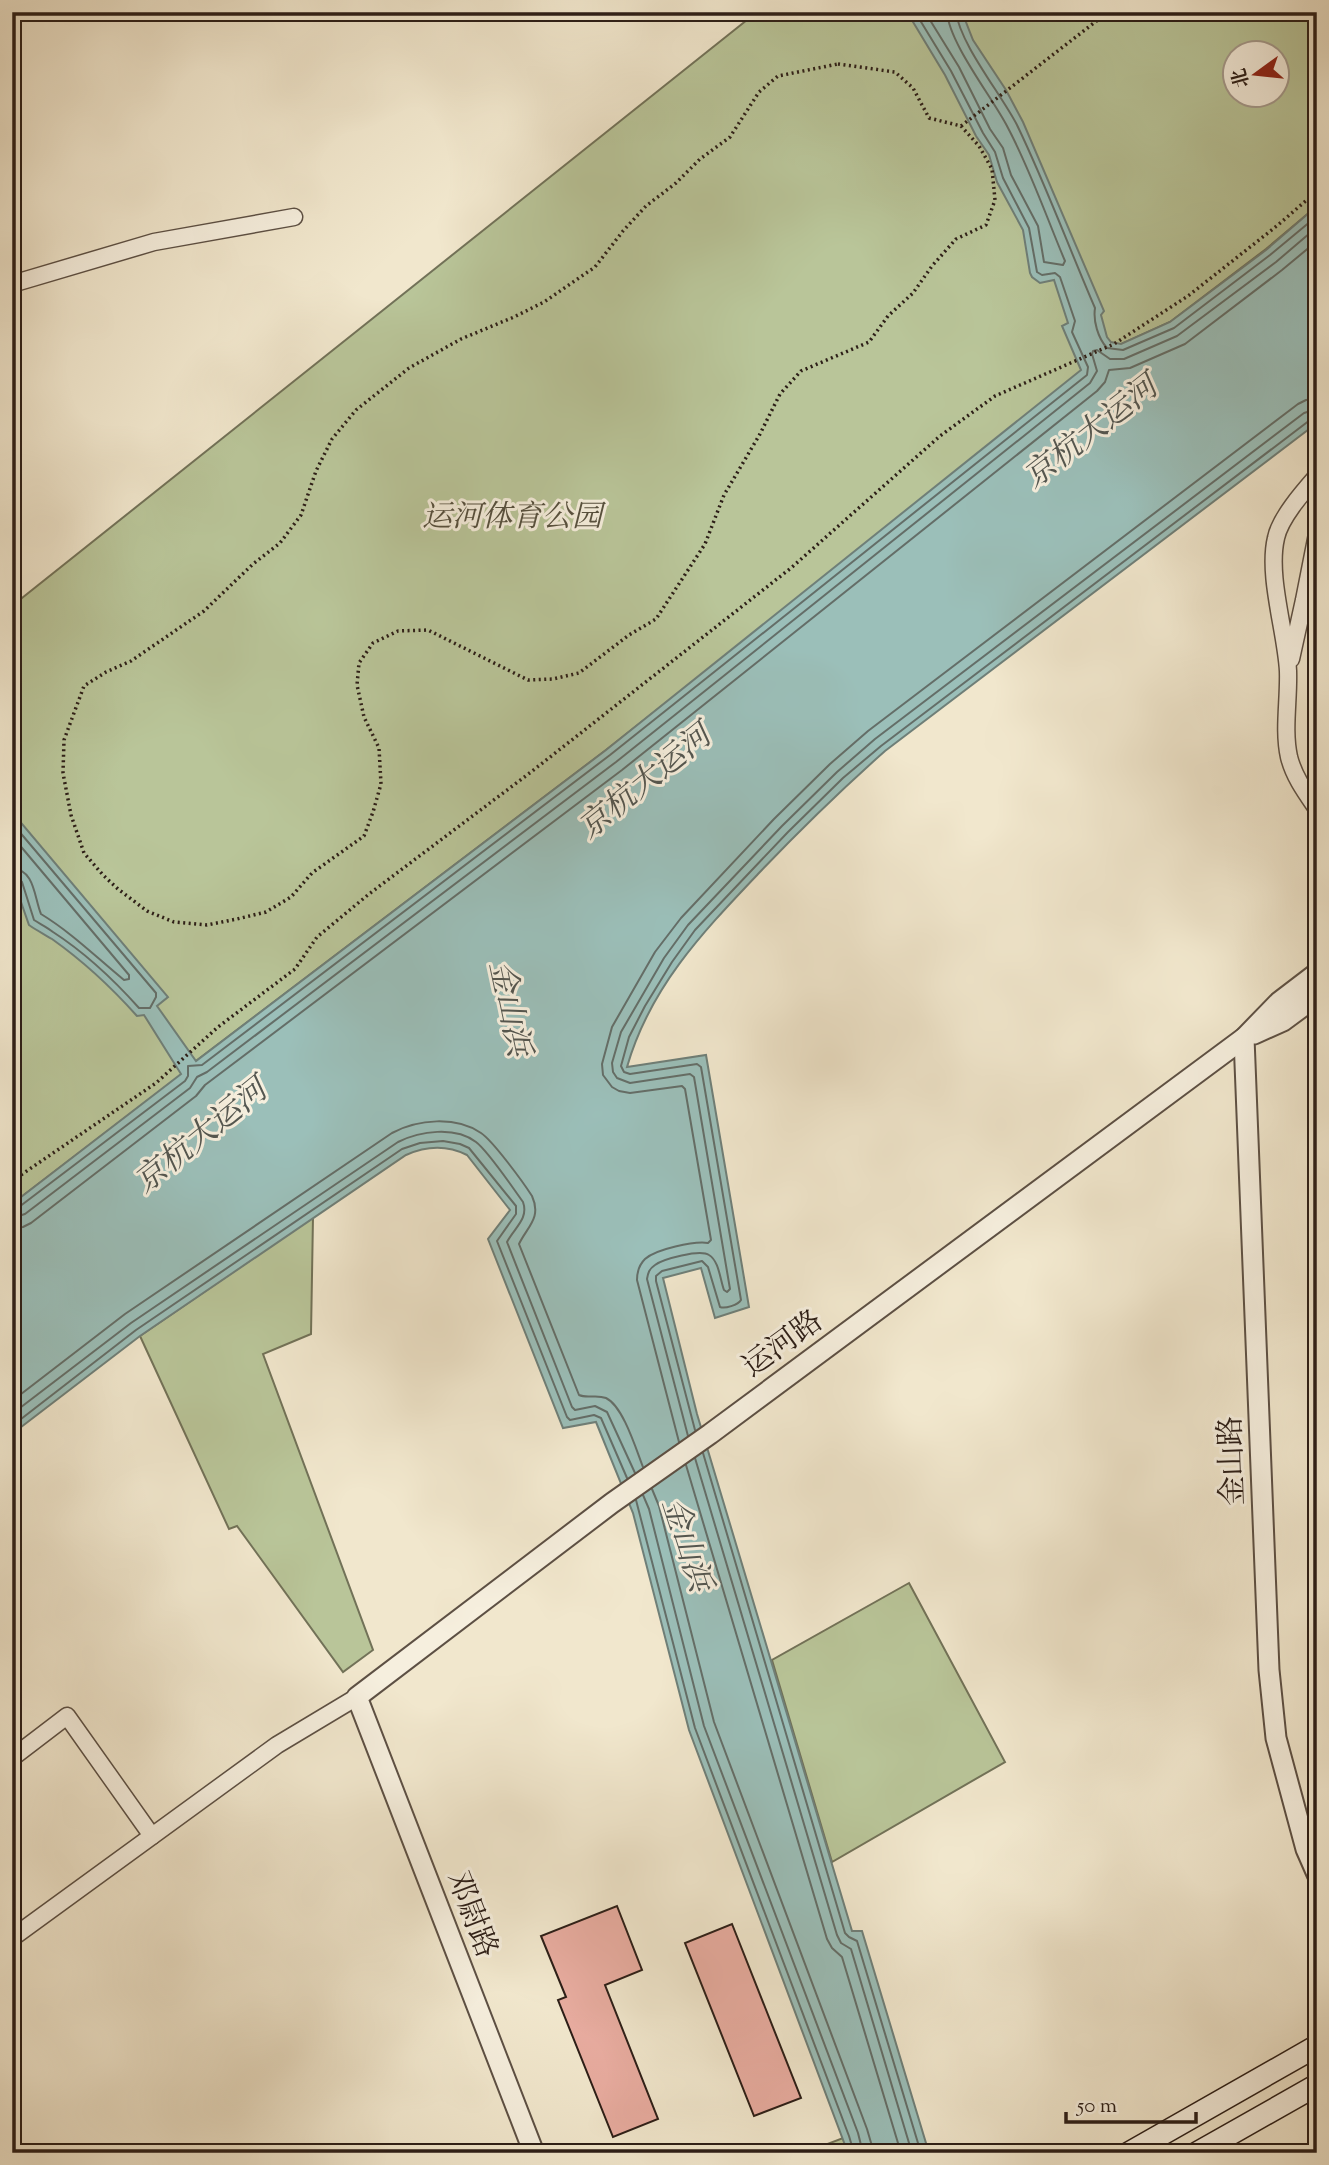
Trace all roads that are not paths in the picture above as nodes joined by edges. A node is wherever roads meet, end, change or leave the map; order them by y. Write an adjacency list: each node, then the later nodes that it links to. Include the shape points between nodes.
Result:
1 (294, 217): 2 (street, via 154,242)
2 (12, 284)
3 (1317, 476): 5 (street, via 1276,535 1273,558)
4 (1317, 534): 5 (street)
5 (1288, 671): 6 (street, via 1289,756 1295,775)
6 (1317, 809)
7 (1317, 973): 9 (street, 运河路, via 1279,1002)
8 (1317, 996): 9 (street, 运河路, via 1283,1021)
9 (1244, 1038): 10 (street, 运河路, via 612,1503); 13 (street, 金山路, via 1269,1670 1276,1738)
10 (357, 1697): 12 (street, via 278,1745); 17 (street, 邓尉路)
11 (12, 1758): 12 (street, via 66,1716)
12 (152, 1836): 14 (street)
13 (1317, 1874)
14 (12, 1938)
15 (1317, 2046): 18 (main road)
16 (1317, 2085): 19 (main road)
17 (534, 2153)
18 (1129, 2153)
19 (1197, 2153)

